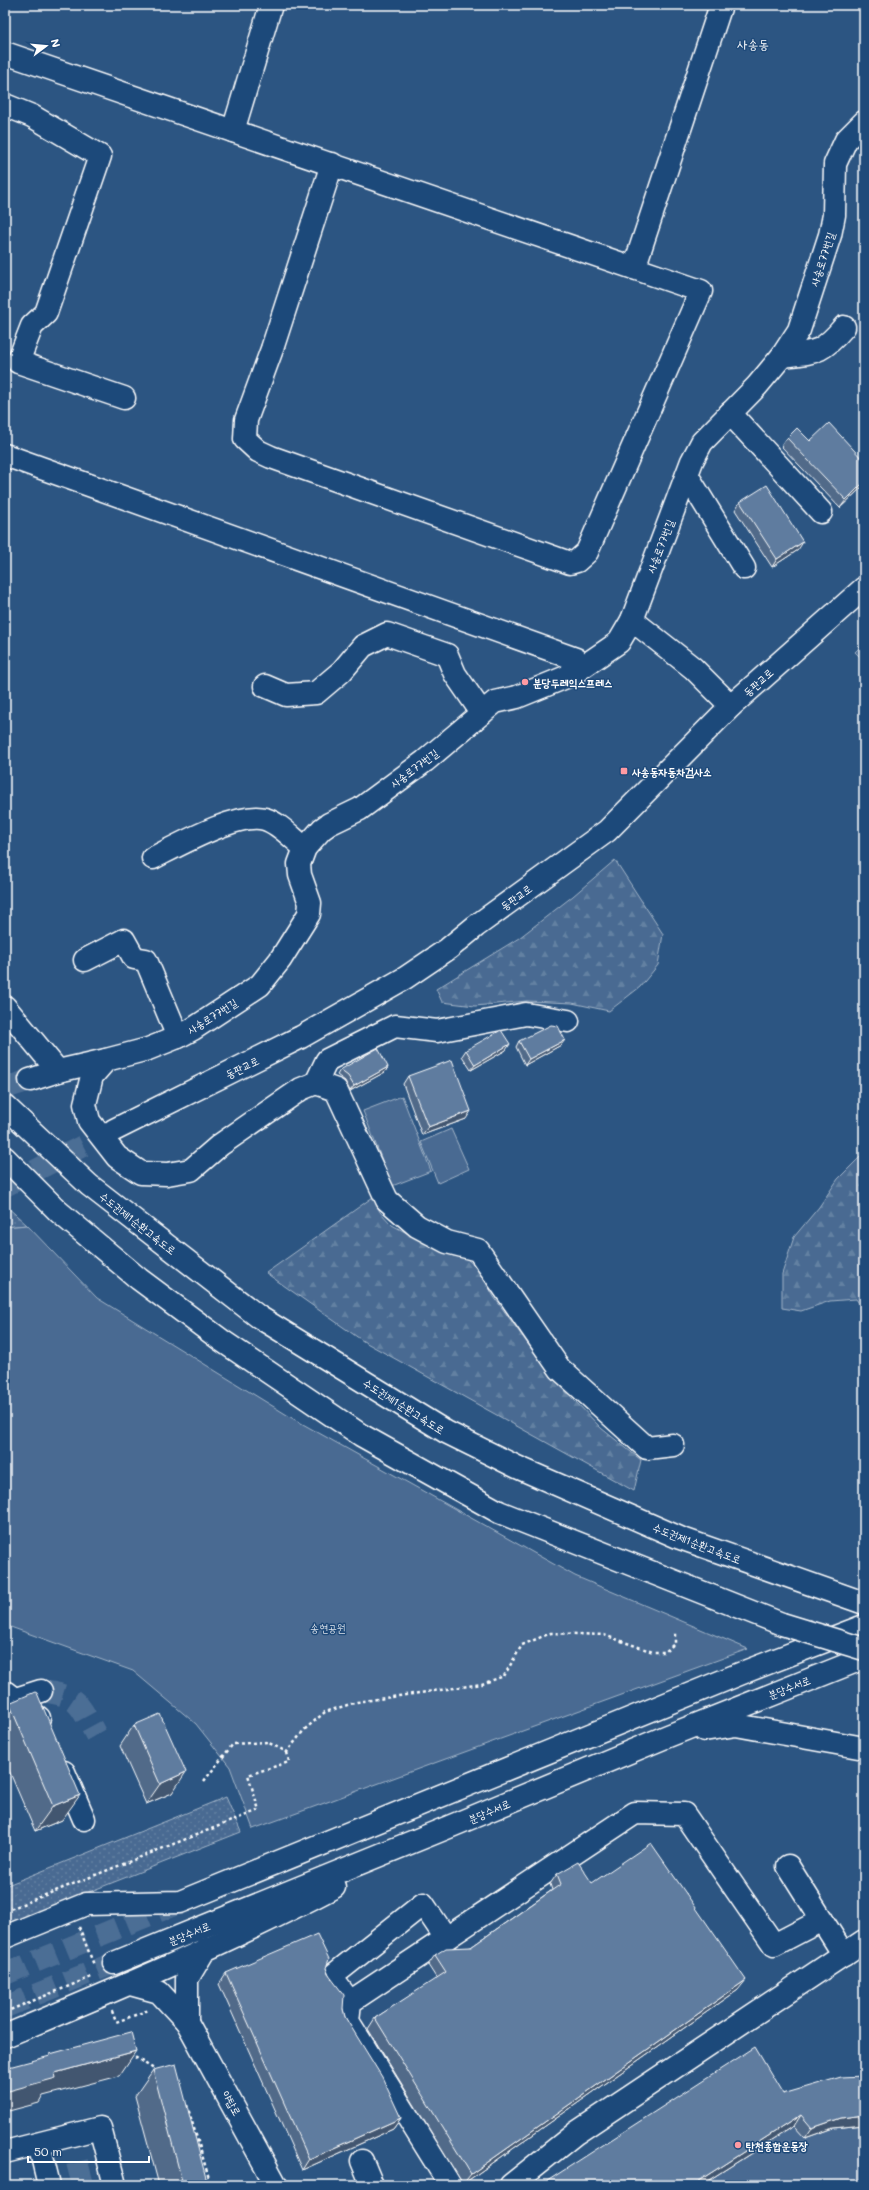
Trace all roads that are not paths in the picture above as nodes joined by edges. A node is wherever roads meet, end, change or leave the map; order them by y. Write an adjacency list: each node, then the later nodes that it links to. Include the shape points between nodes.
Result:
1 (271, 5): 6 (main road)
2 (722, 5): 8 (main road)
3 (5, 53): 6 (main road)
4 (5, 106): 11 (main road, via 32,116 100,156 46,313 32,326 18,362)
5 (864, 122): 10 (main road, 사송로77번길, via 846,140 835,164 834,215 830,235 799,330)
6 (233, 130): 7 (main road)
7 (332, 164): 8 (main road); 8 (main road, via 272,349 246,420 245,438 258,451 271,457 570,563 578,561 586,552 700,291)
8 (634, 268)
9 (844, 326): 10 (main road, via 830,343 816,352)
10 (782, 356): 12 (main road, 사송로77번길)
11 (124, 398)
12 (730, 413): 14 (main road, 사송로77번길, via 702,442); 15 (main road)
13 (5, 455): 19 (main road, via 576,659)
14 (687, 475): 16 (main road); 18 (main road, 사송로77번길)
15 (821, 512)
16 (744, 568)
17 (864, 588): 21 (main road, 동판교로)
18 (632, 620): 19 (main road, 사송로77번길, via 619,642); 21 (main road, via 693,668)
19 (571, 675): 22 (main road, 사송로77번길, via 517,697 495,702)
20 (265, 686): 22 (main road, via 286,695 316,693 342,671 363,646 387,634 447,655 455,674)
21 (731, 706): 34 (main road, 동판교로, via 607,831 426,964 301,1037)
22 (482, 713): 23 (main road, 사송로77번길, via 425,762 360,809 329,824)
23 (305, 848): 24 (main road, via 274,823 259,818 209,830); 28 (main road, 사송로77번길, via 301,855 299,871 309,897 310,910 284,955 260,986)
24 (153, 858)
25 (85, 960): 28 (main road, via 124,940 134,958 146,960)
26 (5, 1007): 30 (main road)
27 (568, 1021): 32 (main road, via 526,1014 437,1031 389,1021 327,1060)
28 (178, 1037): 29 (main road, 사송로77번길, via 148,1049)
29 (106, 1060): 30 (main road, 사송로77번길); 32 (main road, via 95,1072 85,1098 87,1115 92,1126 117,1157 141,1173 167,1174 191,1170 220,1145 301,1089)
30 (58, 1071): 31 (main road, 사송로77번길)
31 (30, 1080)
32 (316, 1083): 36 (main road, via 336,1090 387,1200 417,1226 447,1242 478,1250 560,1369 647,1448)
33 (5, 1106): 37 (main road, 수도권제1순환고속도로, via 89,1185 259,1317 446,1432 517,1467 680,1538)
34 (114, 1130)
35 (5, 1158): 39 (main road, bridge, via 59,1212 139,1278 221,1340 361,1435 499,1512 782,1624)
36 (673, 1445)
37 (864, 1603)
38 (864, 1626): 51 (main road, via 747,1671 180,1902 86,1904)
39 (864, 1649)
40 (864, 1658): 44 (main road, 분당수서로)
41 (42, 1691): 42 (main road)
42 (11, 1696): 43 (main road, via 43,1720)
43 (49, 1734)
44 (668, 1736): 45 (main road, via 736,1725); 48 (main road, 분당수서로)
45 (864, 1748)
46 (58, 1755): 47 (main road)
47 (84, 1819)
48 (444, 1829): 54 (main road, via 293,1909); 56 (main road, 분당수서로)
49 (788, 1866): 50 (main road)
50 (822, 1920): 52 (main road, via 774,1945 684,1814 635,1813); 55 (main road)
51 (5, 1937)
52 (446, 1938): 58 (main road); 58 (main road, via 423,1904 331,1977)
53 (864, 1941): 55 (main road)
54 (205, 1949): 57 (main road); 59 (main road, via 187,1979)
55 (844, 1955): 69 (main road, via 576,2133)
56 (102, 1968)
57 (130, 1984): 59 (main road, via 159,1992); 60 (main road)
58 (350, 2002): 68 (main road, via 348,2021)
59 (187, 2022): 66 (main road, 야탑로)
60 (5, 2036)
61 (39, 2144): 62 (main road); 64 (main road); 65 (main road, via 100,2128)
62 (5, 2152)
63 (362, 2161): 67 (main road)
64 (49, 2185)
65 (115, 2185)
66 (276, 2185)
67 (372, 2185)
68 (450, 2185)
69 (511, 2185)

